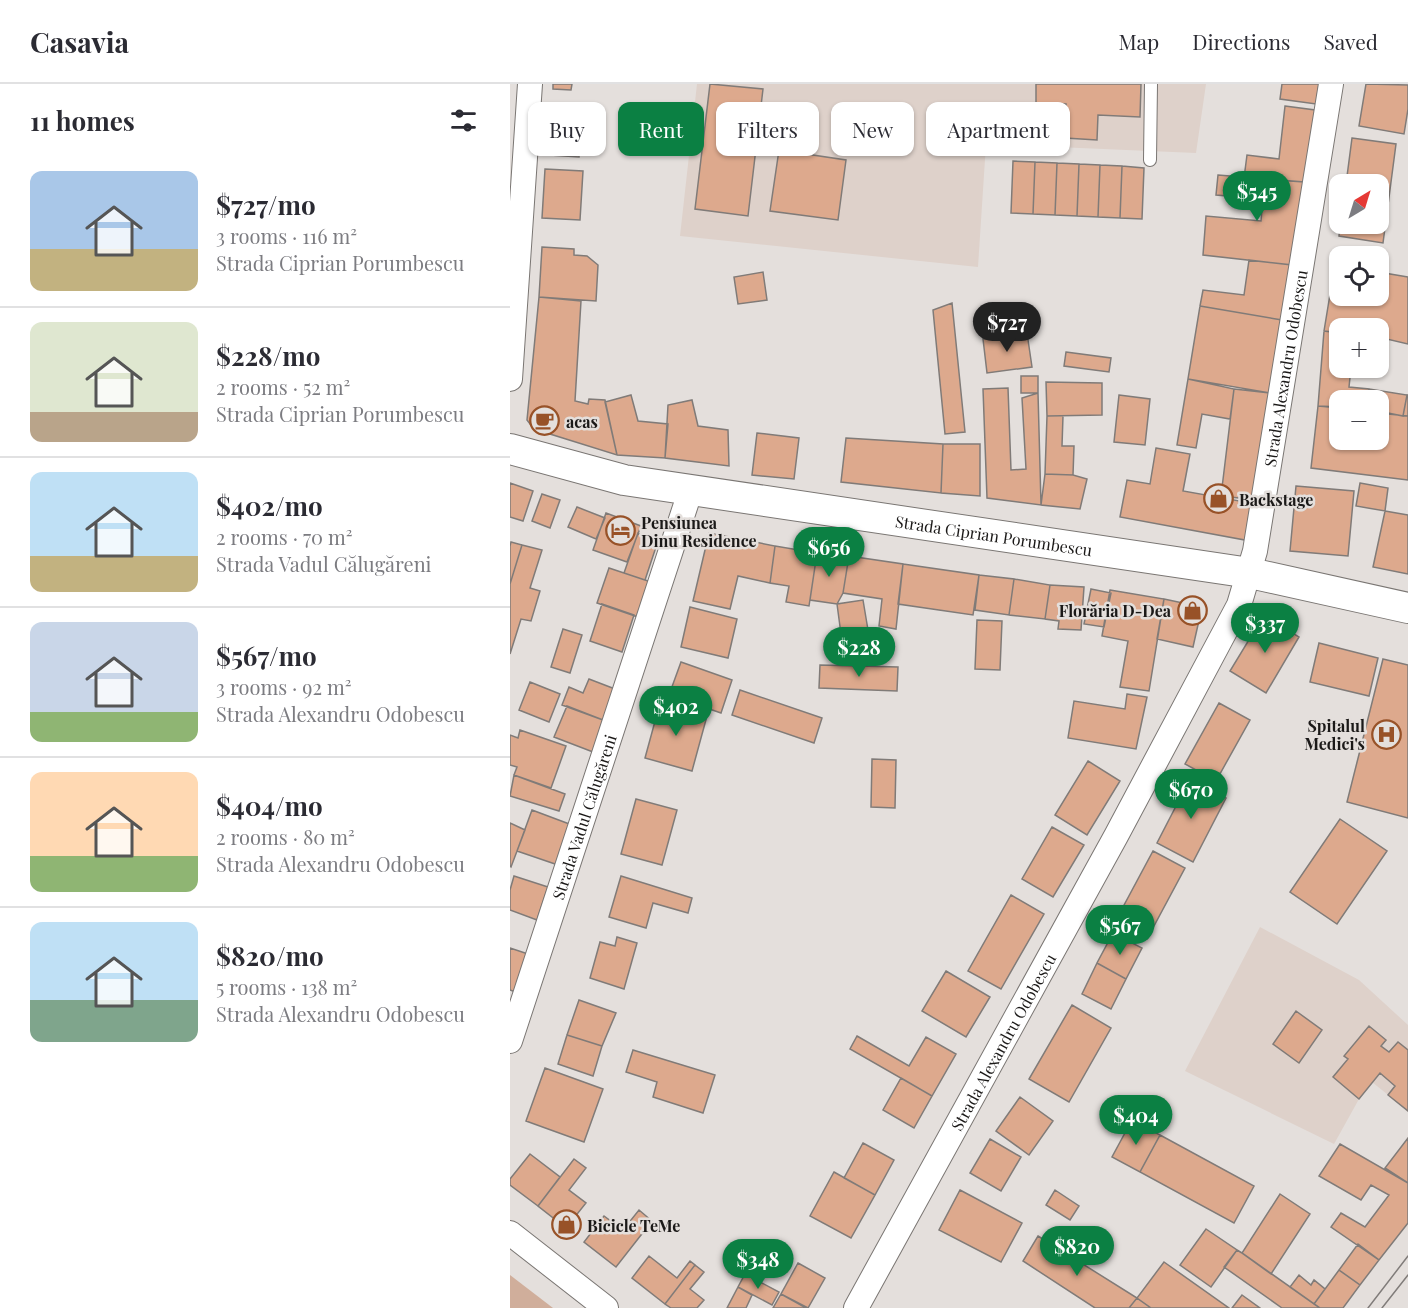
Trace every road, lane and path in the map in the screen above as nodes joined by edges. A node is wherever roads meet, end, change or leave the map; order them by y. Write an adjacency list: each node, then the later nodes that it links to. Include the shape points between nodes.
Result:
1 (530, 84): 5 (street)
2 (1151, 84): 4 (lane)
3 (1331, 84): 8 (street, Strada Alexandru Odobescu)
4 (1150, 160)
5 (510, 379)
6 (510, 449): 7 (street, Strada Ciprian Porumbescu, via 624,480)
7 (690, 492): 8 (street, Strada Ciprian Porumbescu); 10 (street, Strada Vadul Călugăreni)
8 (1250, 573): 9 (street, Strada Ciprian Porumbescu); 13 (street, Strada Alexandru Odobescu, via 1239,605 1116,836)
9 (1408, 608)
10 (510, 1041)
11 (510, 1233): 12 (street)
12 (606, 1308)
13 (856, 1308)

